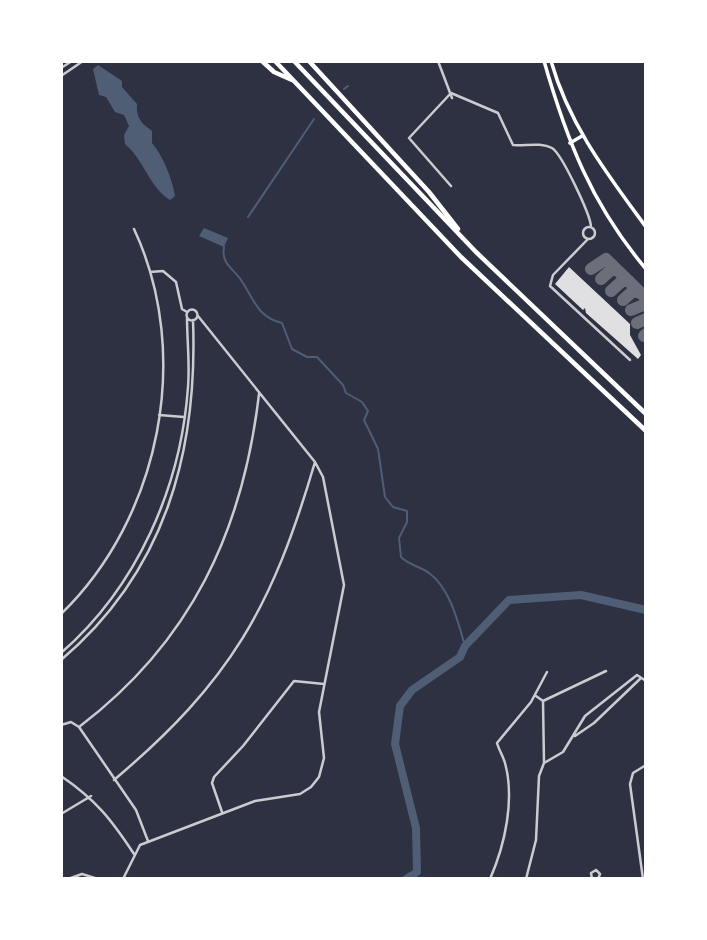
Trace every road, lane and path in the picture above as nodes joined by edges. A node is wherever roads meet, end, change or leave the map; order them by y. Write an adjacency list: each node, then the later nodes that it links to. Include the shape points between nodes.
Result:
1 (72, 61): 10 (street)
2 (83, 61): 11 (street)
3 (262, 61): 12 (highway)
4 (275, 61): 12 (highway)
5 (294, 61): 21 (highway)
6 (309, 61): 21 (highway, via 429,192)
7 (438, 61): 13 (street)
8 (544, 61): 15 (main road)
9 (551, 61): 14 (main road)
10 (61, 68)
11 (61, 76)
12 (293, 80): 33 (highway, via 461,257)
13 (452, 96): 16 (street, via 409,138); 17 (street, via 495,111 513,145 543,145 556,151)
14 (582, 136): 15 (main road); 18 (main road)
15 (570, 143): 22 (main road, via 593,195)
16 (451, 186)
17 (591, 227): 20 (street, via 595,234); 20 (street, via 584,231)
18 (646, 228)
19 (134, 229): 23 (street)
20 (588, 239): 28 (street, via 553,275 550,286)
21 (476, 252): 30 (highway)
22 (646, 269)
23 (150, 272): 24 (street, via 163,271 176,282 182,309); 31 (street, via 163,338)
24 (187, 312): 25 (street, via 193,309); 26 (street)
25 (198, 316): 27 (street); 29 (street)
26 (187, 317): 27 (street); 32 (street)
27 (193, 320): 35 (street, via 195,376)
28 (630, 359)
29 (259, 394): 36 (street); 58 (street, via 249,463 231,525 209,574 155,656)
30 (646, 414)
31 (159, 415): 32 (street); 43 (street, via 132,511 102,565)
32 (185, 418): 34 (street)
33 (646, 431)
34 (183, 432): 35 (street); 37 (street)
35 (189, 433): 38 (street)
36 (315, 462): 52 (street, via 323,477 344,585); 63 (street, via 286,556 248,632 197,703)
37 (166, 495): 38 (street); 39 (street)
38 (172, 498): 40 (street)
39 (148, 538): 40 (street); 41 (street)
40 (153, 542): 42 (street)
41 (116, 590): 42 (street); 44 (street)
42 (122, 594): 45 (street)
43 (61, 614)
44 (79, 636): 45 (street); 46 (street)
45 (83, 641): 47 (street)
46 (61, 653)
47 (61, 660)
48 (607, 671): 54 (street)
49 (547, 672): 53 (street)
50 (642, 677): 51 (street); 55 (street, via 637,675); 56 (street)
51 (646, 681)
52 (324, 684): 65 (street, via 293,681 214,777); 65 (street, via 318,712 323,765 315,783 300,793)
53 (536, 696): 54 (street); 72 (street, via 497,743 506,768 507,811)
54 (543, 701): 60 (street)
55 (597, 706): 56 (street); 59 (street, via 580,721)
56 (604, 714): 59 (street)
57 (61, 725): 58 (street, via 71,722)
58 (79, 727): 63 (street)
59 (575, 736): 60 (street, via 564,752)
60 (544, 763): 73 (street, via 539,776 536,840)
61 (646, 765): 76 (street, via 633,773 630,785)
62 (61, 776): 64 (street)
63 (114, 780): 67 (street, via 136,810)
64 (91, 796): 66 (street); 68 (street)
65 (222, 812): 67 (street)
66 (61, 814)
67 (148, 841): 68 (street)
68 (134, 854): 71 (street)
69 (68, 879): 70 (street, via 82,874)
70 (98, 879)
71 (123, 879)
72 (490, 879)
73 (526, 879)
74 (592, 879): 75 (street, via 596,870)
75 (598, 879)
76 (643, 879)

